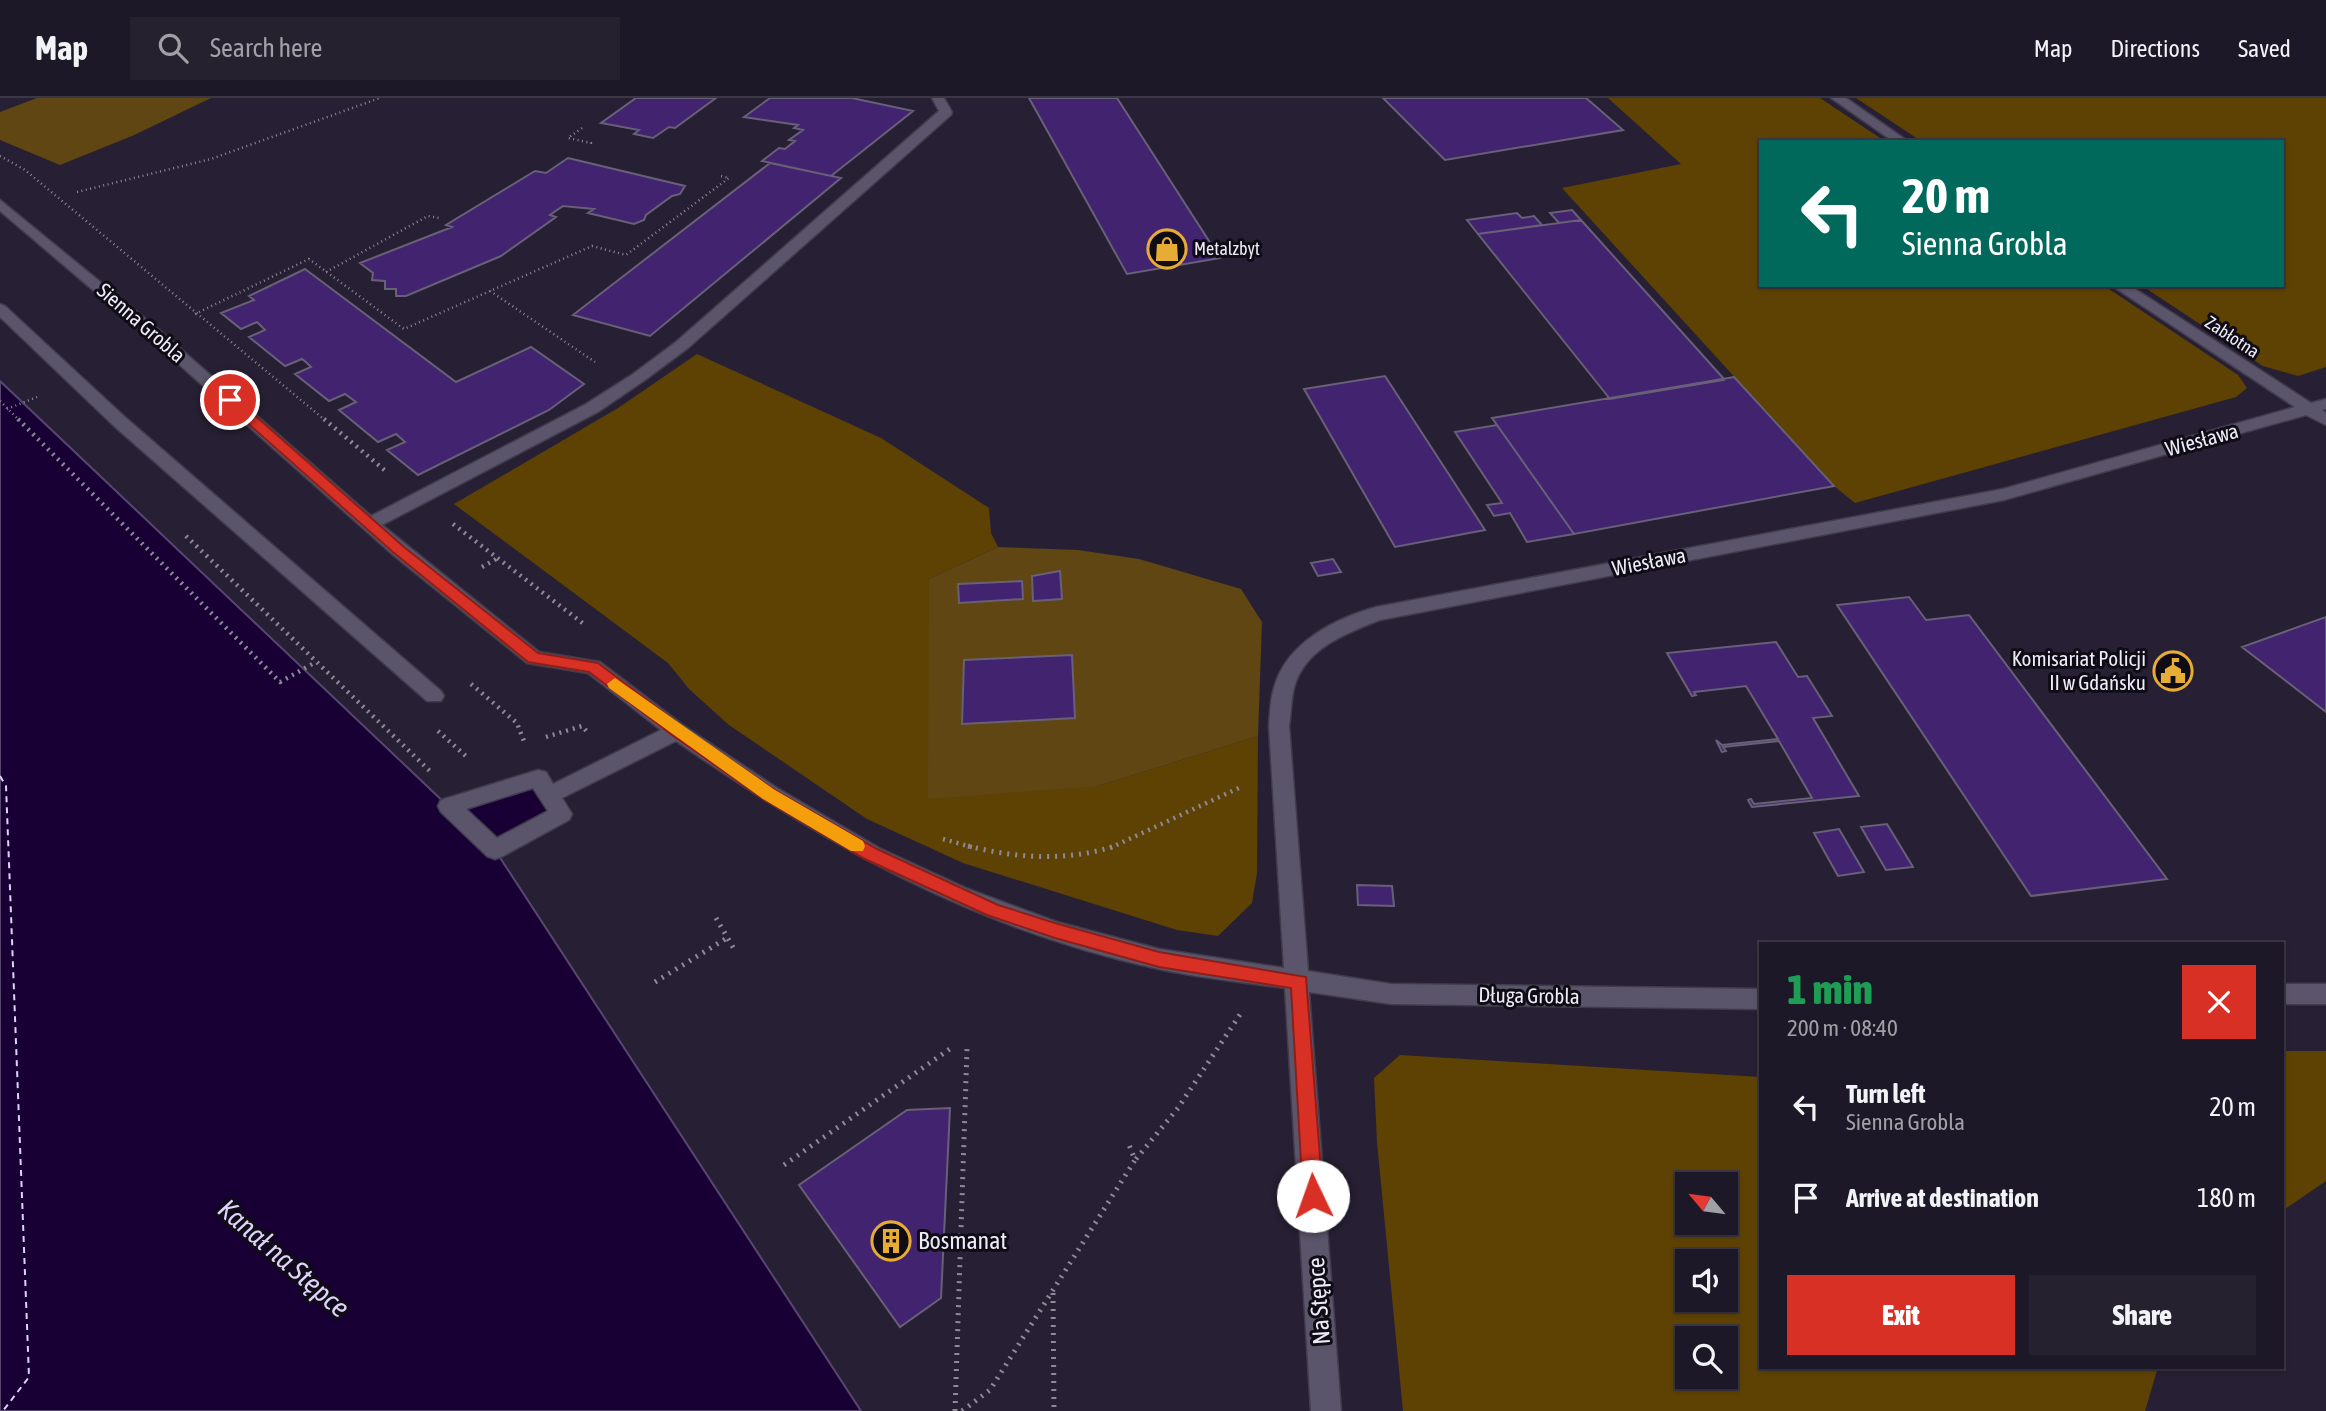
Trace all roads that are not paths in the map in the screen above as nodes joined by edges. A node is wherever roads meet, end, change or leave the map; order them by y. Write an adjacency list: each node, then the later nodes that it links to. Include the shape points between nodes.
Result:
1 (938, 98): 9 (street, via 946,112 682,345 592,408)
2 (1837, 98): 3 (street)
3 (1900, 140)
4 (0, 204): 9 (street, Sienna Grobla)
5 (2121, 287): 7 (street, Zabłotna)
6 (0, 309): 10 (street, via 120,422)
7 (2318, 407): 8 (street, Zabłotna); 13 (street, Wiesława, via 2004,494 1376,614 1325,635 1300,658 1284,684 1279,726)
8 (2326, 420)
9 (370, 524): 11 (street, Sienna Grobla, via 534,658 593,667)
10 (433, 695)
11 (677, 731): 12 (street); 13 (street, Sienna Grobla, via 769,794 871,854 993,910 1159,959)
12 (549, 795): 12 (street, via 538,778 449,806 495,850 561,814)
13 (1299, 982): 16 (street, Długa Grobla, via 1391,994); 17 (street, Na Stępce)
14 (2284, 994): 15 (street)
15 (2326, 994)
16 (1759, 999)
17 (1326, 1411)

